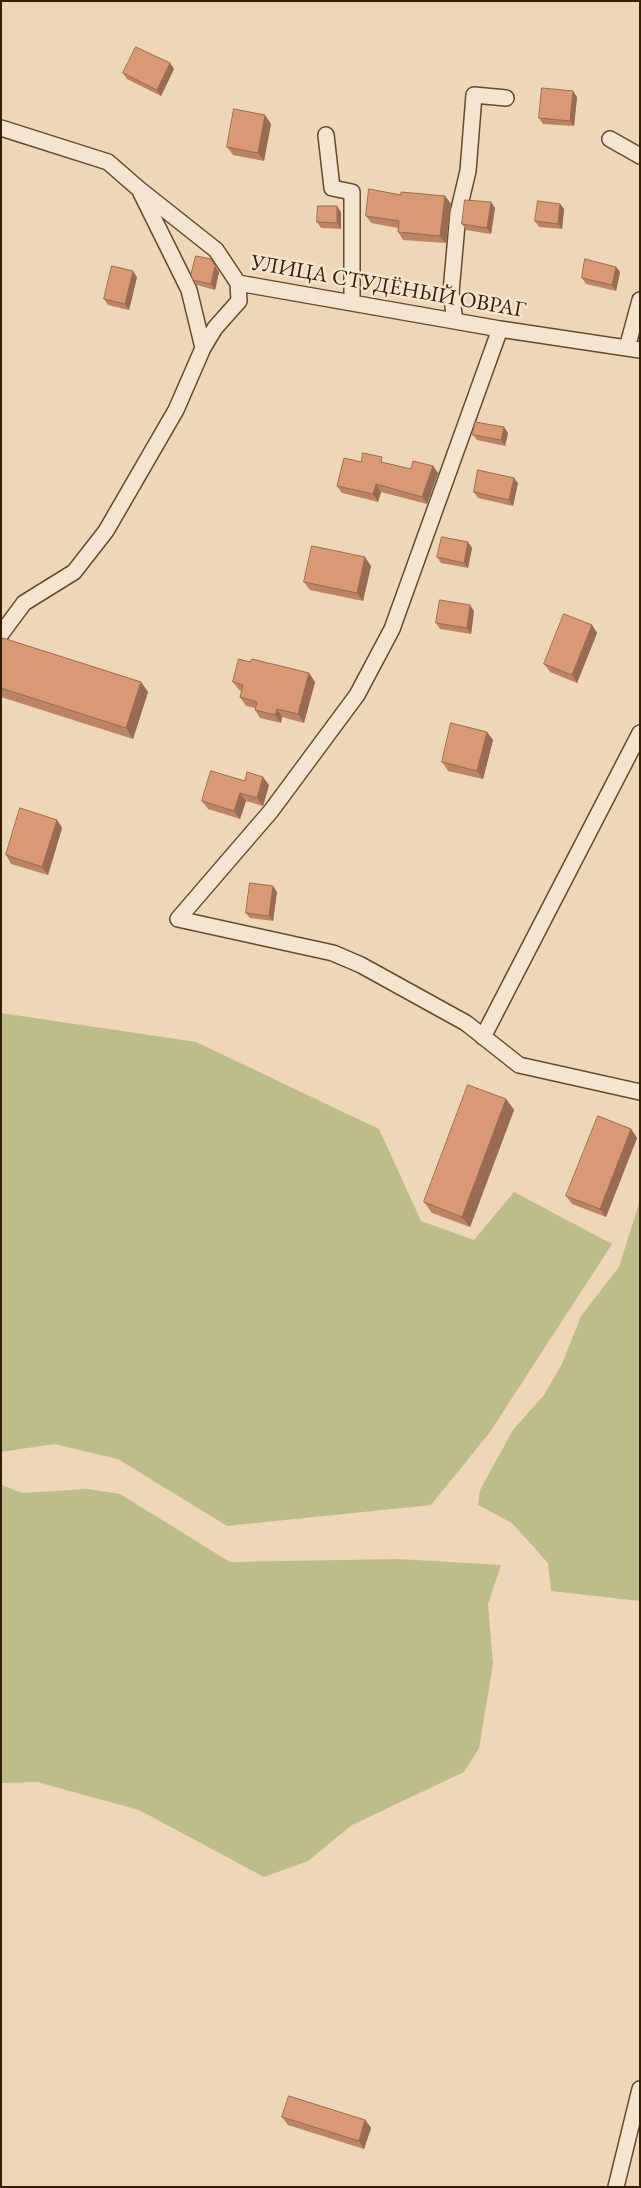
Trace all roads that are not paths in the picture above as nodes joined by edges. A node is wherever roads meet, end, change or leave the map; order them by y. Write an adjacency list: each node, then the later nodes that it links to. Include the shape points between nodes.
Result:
1 (506, 98): 10 (street, via 474,95 468,171 458,213 451,292)
2 (1, 128): 6 (street, УЛИЦА СТУДЁНЫЙ ОВРАГ, via 108,162)
3 (326, 134): 9 (street, via 332,188 352,192)
4 (610, 139): 5 (street)
5 (640, 156)
6 (139, 190): 7 (street, УЛИЦА СТУДЁНЫЙ ОВРАГ, via 216,250); 12 (street, via 189,290)
7 (238, 283): 9 (street, УЛИЦА СТУДЁНЫЙ ОВРАГ); 12 (street, via 239,301 215,328)
8 (640, 300): 13 (street)
9 (352, 303): 10 (street, УЛИЦА СТУДЁНЫЙ ОВРАГ)
10 (455, 321): 11 (street, УЛИЦА СТУДЁНЫЙ ОВРАГ)
11 (500, 329): 13 (street, УЛИЦА СТУДЁНЫЙ ОВРАГ); 16 (street, via 392,629 357,695 271,810 178,919 333,953 388,979 466,1023)
12 (203, 348): 14 (street, via 176,410 106,531 74,572 24,603)
13 (633, 349)
14 (1, 634)
15 (640, 733): 16 (street)
16 (483, 1037): 17 (street, via 519,1066)
17 (640, 1092)
18 (640, 2089): 19 (street)
19 (616, 2187)

